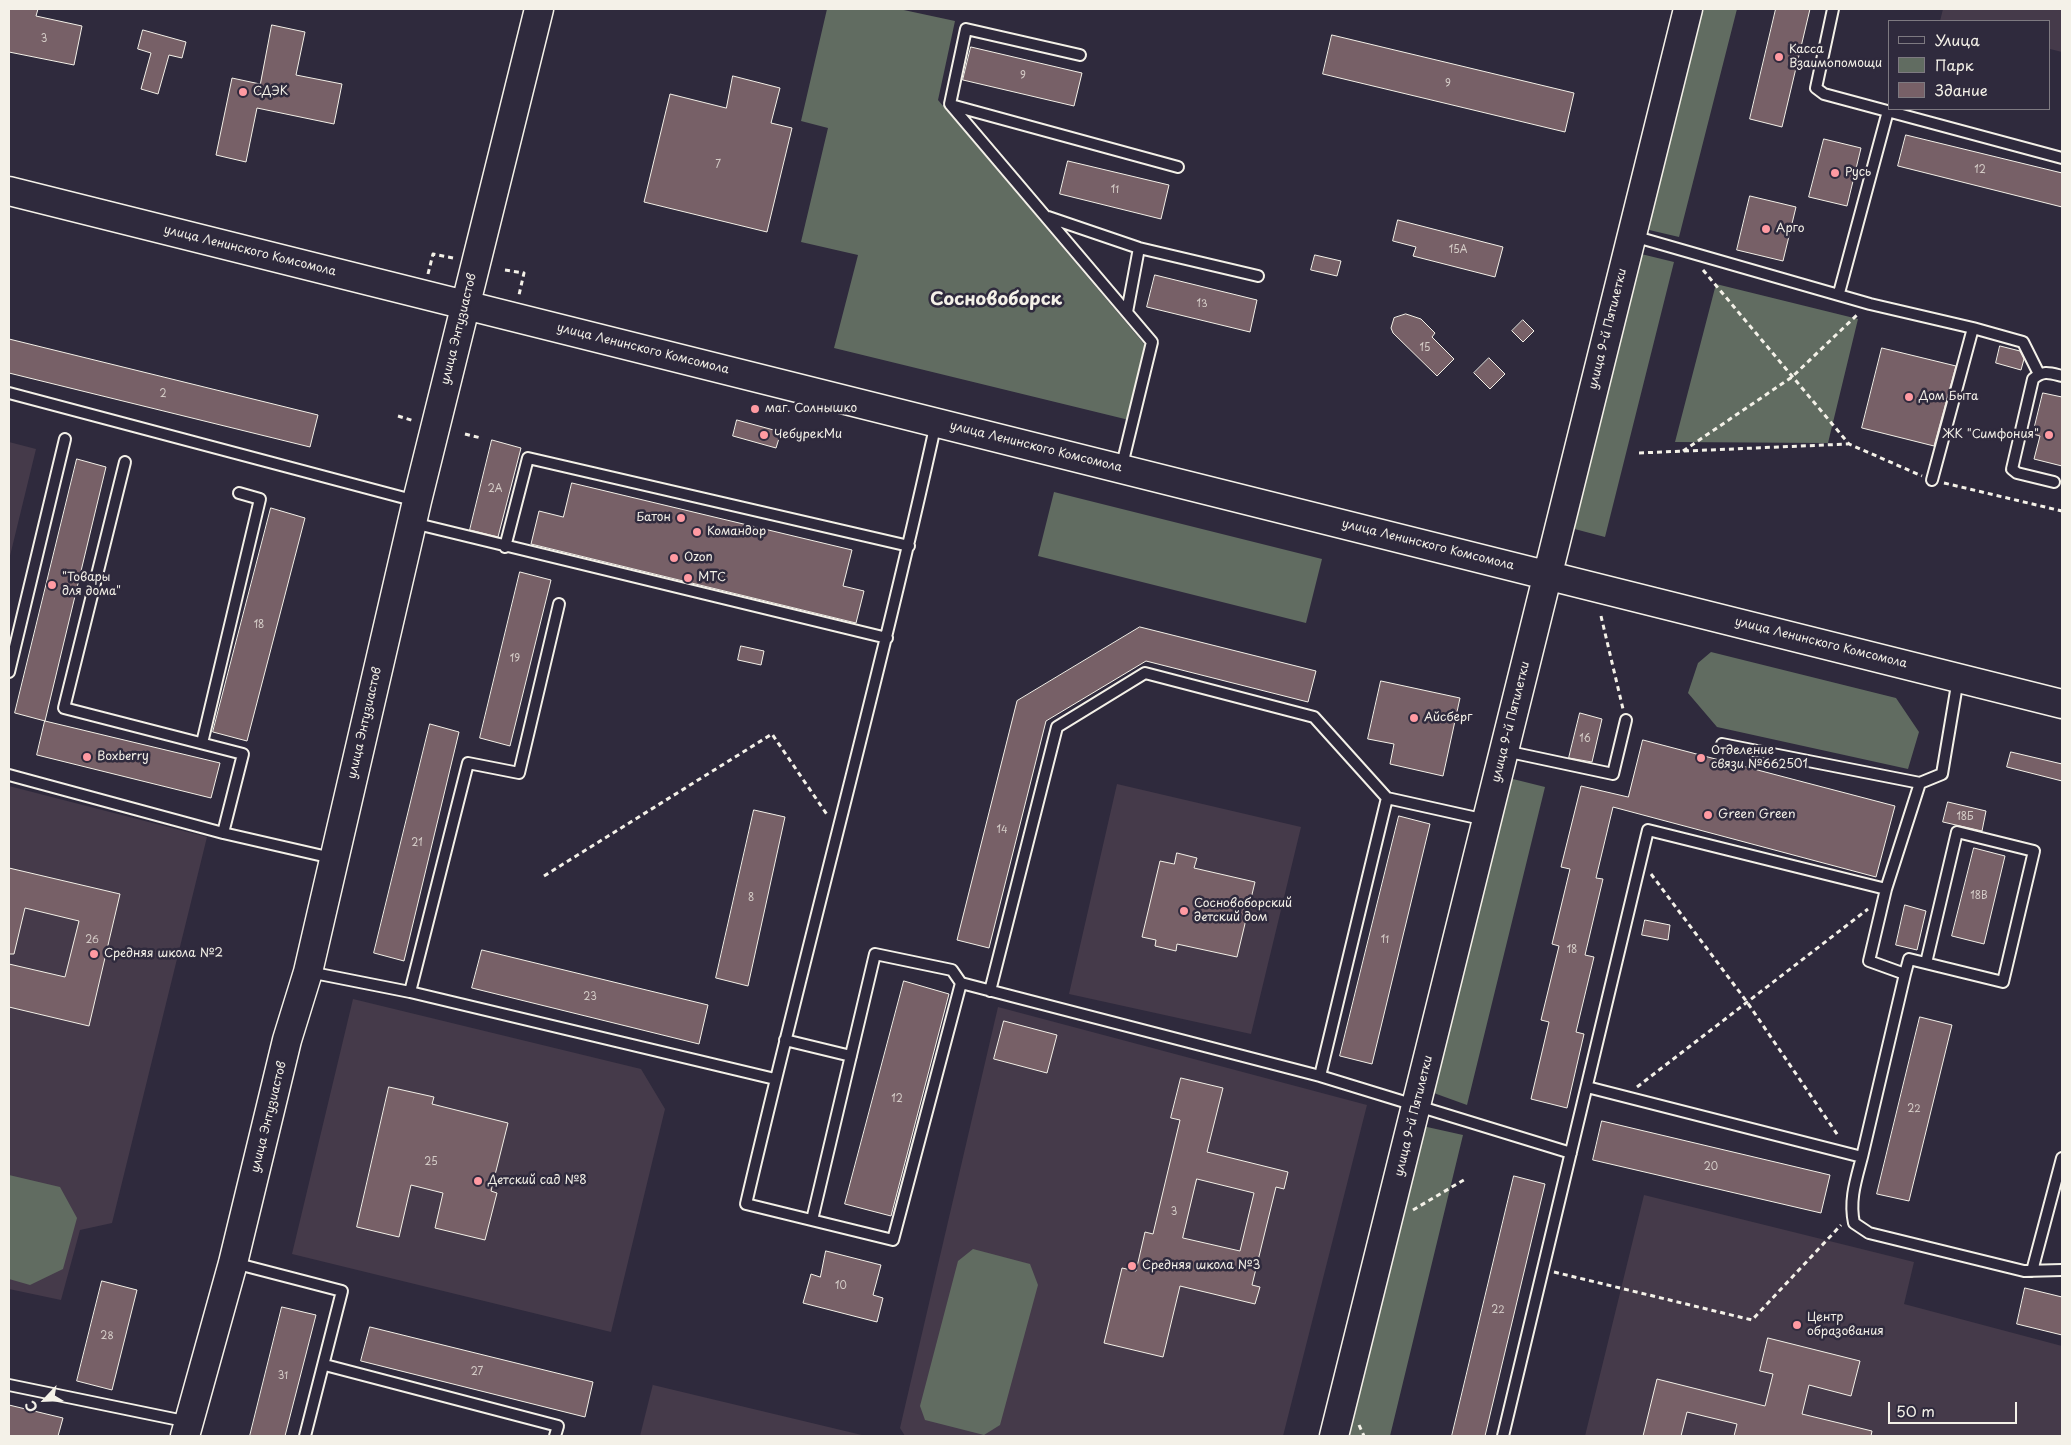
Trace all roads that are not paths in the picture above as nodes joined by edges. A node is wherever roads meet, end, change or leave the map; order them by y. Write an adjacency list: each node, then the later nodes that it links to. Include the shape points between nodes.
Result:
1 (539, 9): 15 (street, улица Энтузиастов)
2 (1688, 9): 11 (street, улица 9-й Пятилетки)
3 (1833, 9): 6 (lane, via 1816,88 1824,94)
4 (1080, 55): 5 (lane, via 966,29)
5 (950, 104): 8 (lane); 10 (lane)
6 (1888, 111): 7 (lane); 14 (lane)
7 (2062, 158)
8 (1178, 167)
9 (9, 191): 15 (street, улица Ленинского Комсомола)
10 (1048, 217): 12 (lane); 16 (lane)
11 (1632, 236): 14 (lane); 31 (street, улица 9-й Пятилетки)
12 (1139, 248): 13 (lane); 16 (lane)
13 (1258, 276)
14 (1839, 293): 17 (lane, via 1870,304)
15 (466, 305): 21 (street, улица Ленинского Комсомола); 28 (street, улица Энтузиастов)
16 (1127, 312): 24 (lane, via 1152,342)
17 (1973, 328): 18 (lane, via 2023,342); 25 (lane)
18 (2039, 374): 19 (lane, via 2047,372); 26 (lane, via 2033,379 2012,469)
19 (2062, 376)
20 (9, 394): 28 (lane)
21 (936, 422): 24 (street, улица Ленинского Комсомола); 29 (lane)
22 (65, 438): 34 (lane)
23 (125, 462): 38 (lane, via 64,708)
24 (1122, 469): 31 (street, улица Ленинского Комсомола)
25 (1932, 480)
26 (2054, 482)
27 (240, 493): 38 (lane, via 260,499)
28 (414, 511): 30 (lane); 46 (street, улица Энтузиастов)
29 (909, 546): 30 (lane, via 528,458); 33 (lane)
30 (505, 547): 33 (lane)
31 (1548, 575): 35 (street, улица Ленинского Комсомола); 40 (street, улица 9-й Пятилетки)
32 (559, 604): 53 (lane, via 519,773 468,763)
33 (888, 638): 54 (lane)
34 (9, 672)
35 (1958, 678): 36 (street, улица Ленинского Комсомола); 42 (lane, via 1942,774)
36 (2062, 704)
37 (1626, 720): 40 (lane, via 1613,774)
38 (202, 743): 45 (lane, via 242,754)
39 (1722, 744): 42 (lane)
40 (1504, 750): 44 (street, улица 9-й Пятилетки)
41 (9, 775): 45 (lane)
42 (1920, 783): 47 (lane)
43 (1387, 798): 44 (lane); 52 (lane, via 1314,717 1145,673 1057,727); 56 (lane)
44 (1487, 820): 59 (street, улица 9-й Пятилетки)
45 (223, 832): 46 (lane)
46 (333, 859): 49 (street, улица Энтузиастов)
47 (1885, 893): 50 (lane, via 1869,961); 58 (lane, via 1648,830)
48 (1926, 963): 48 (lane, via 2003,982 2034,851 1958,832); 50 (lane, via 1909,959)
49 (308, 972): 53 (lane); 64 (street, улица Энтузиастов)
50 (1905, 974): 61 (lane)
51 (961, 983): 52 (lane); 55 (lane, via 952,970 875,954); 63 (lane, via 894,1240)
52 (990, 991): 56 (lane)
53 (410, 992): 57 (lane)
54 (785, 1040): 55 (lane); 57 (lane)
55 (851, 1056): 63 (lane)
56 (1320, 1076): 59 (lane)
57 (775, 1080): 63 (lane, via 746,1204)
58 (1588, 1087): 60 (lane); 61 (lane)
59 (1416, 1107): 60 (lane); 72 (street, улица 9-й Пятилетки)
60 (1571, 1153): 73 (lane)
61 (1862, 1157): 66 (lane, via 1852,1197 1854,1223 1869,1234)
62 (2062, 1158): 66 (lane)
63 (812, 1220)
64 (233, 1263): 67 (lane, via 342,1291); 69 (street, улица Энтузиастов)
65 (2062, 1270): 66 (lane)
66 (2032, 1271)
67 (325, 1364): 70 (lane); 71 (lane, via 558,1426)
68 (9, 1385): 69 (lane)
69 (187, 1429)
70 (305, 1436)
71 (555, 1436)
72 (1334, 1436)
73 (1503, 1436)

